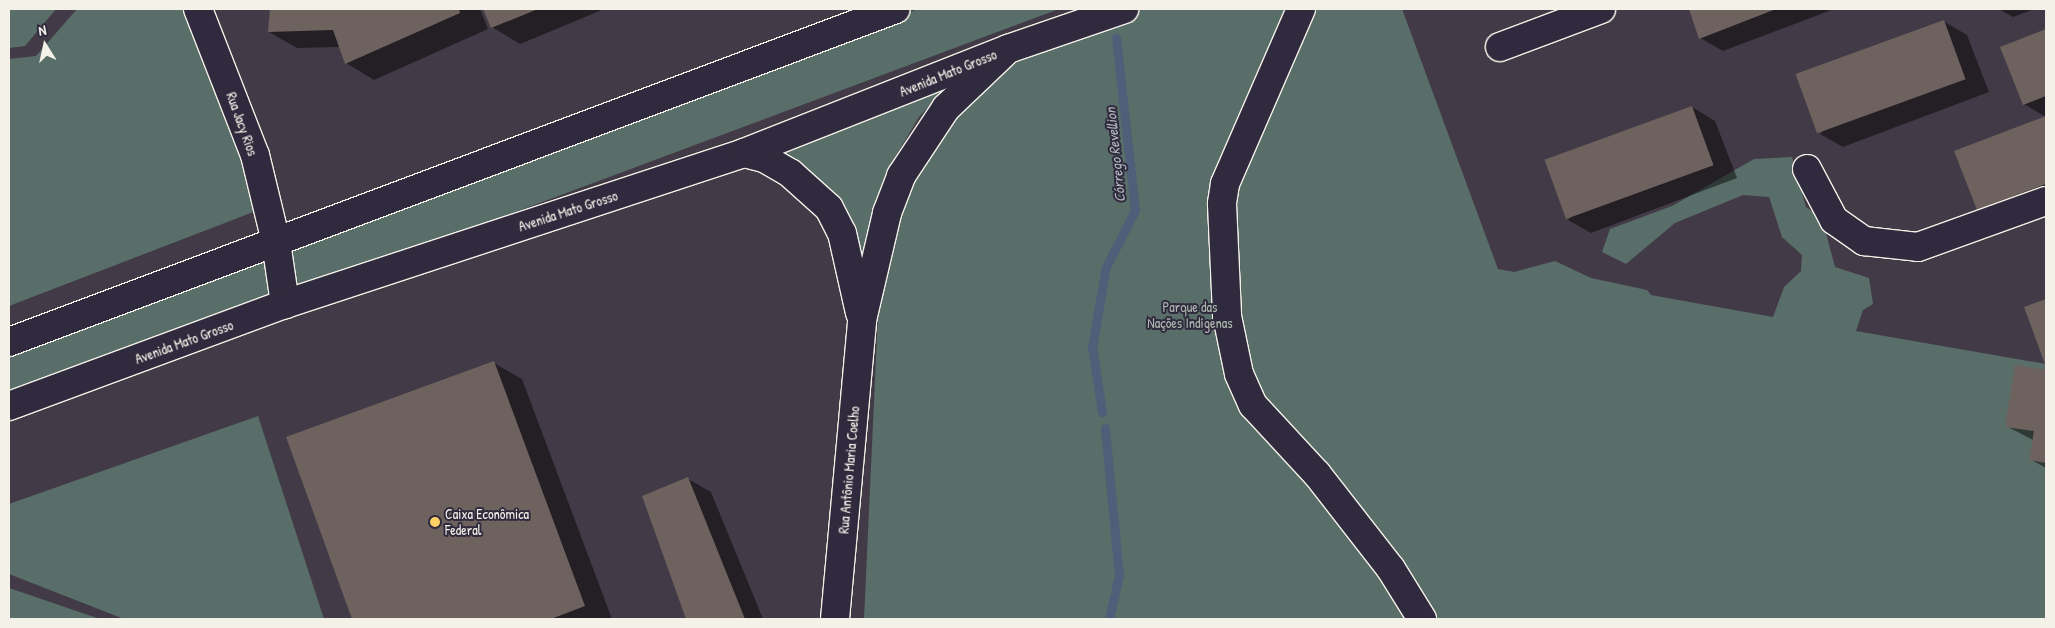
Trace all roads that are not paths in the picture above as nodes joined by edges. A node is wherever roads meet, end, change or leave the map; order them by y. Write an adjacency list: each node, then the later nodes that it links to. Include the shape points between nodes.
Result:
1 (198, 9): 11 (main road, Rua Jacy Rios, via 255,155)
2 (896, 9): 11 (main road)
3 (1124, 9): 7 (main road, Avenida Mato Grosso)
4 (1301, 9): 17 (main road, via 1225,184 1222,204 1227,316 1239,374 1253,405 1317,474 1391,568)
5 (1601, 9): 6 (main road)
6 (1500, 47)
7 (1008, 49): 8 (main road, Avenida Mato Grosso); 13 (main road, Rua Antônio Maria Coelho, via 946,108 901,176 887,213)
8 (744, 153): 12 (main road, Avenida Mato Grosso); 13 (main road, Rua Antônio Maria Coelho, via 764,158 790,173 829,208 842,233)
9 (1807, 169): 10 (main road, via 1834,220 1864,241 1918,247)
10 (2046, 202)
11 (276, 242): 12 (main road, Rua Jacy Rios); 14 (main road)
12 (285, 304): 15 (main road, Avenida Mato Grosso)
13 (862, 320): 16 (main road, Rua Antônio Maria Coelho)
14 (9, 342)
15 (9, 406)
16 (835, 619)
17 (1422, 619)

